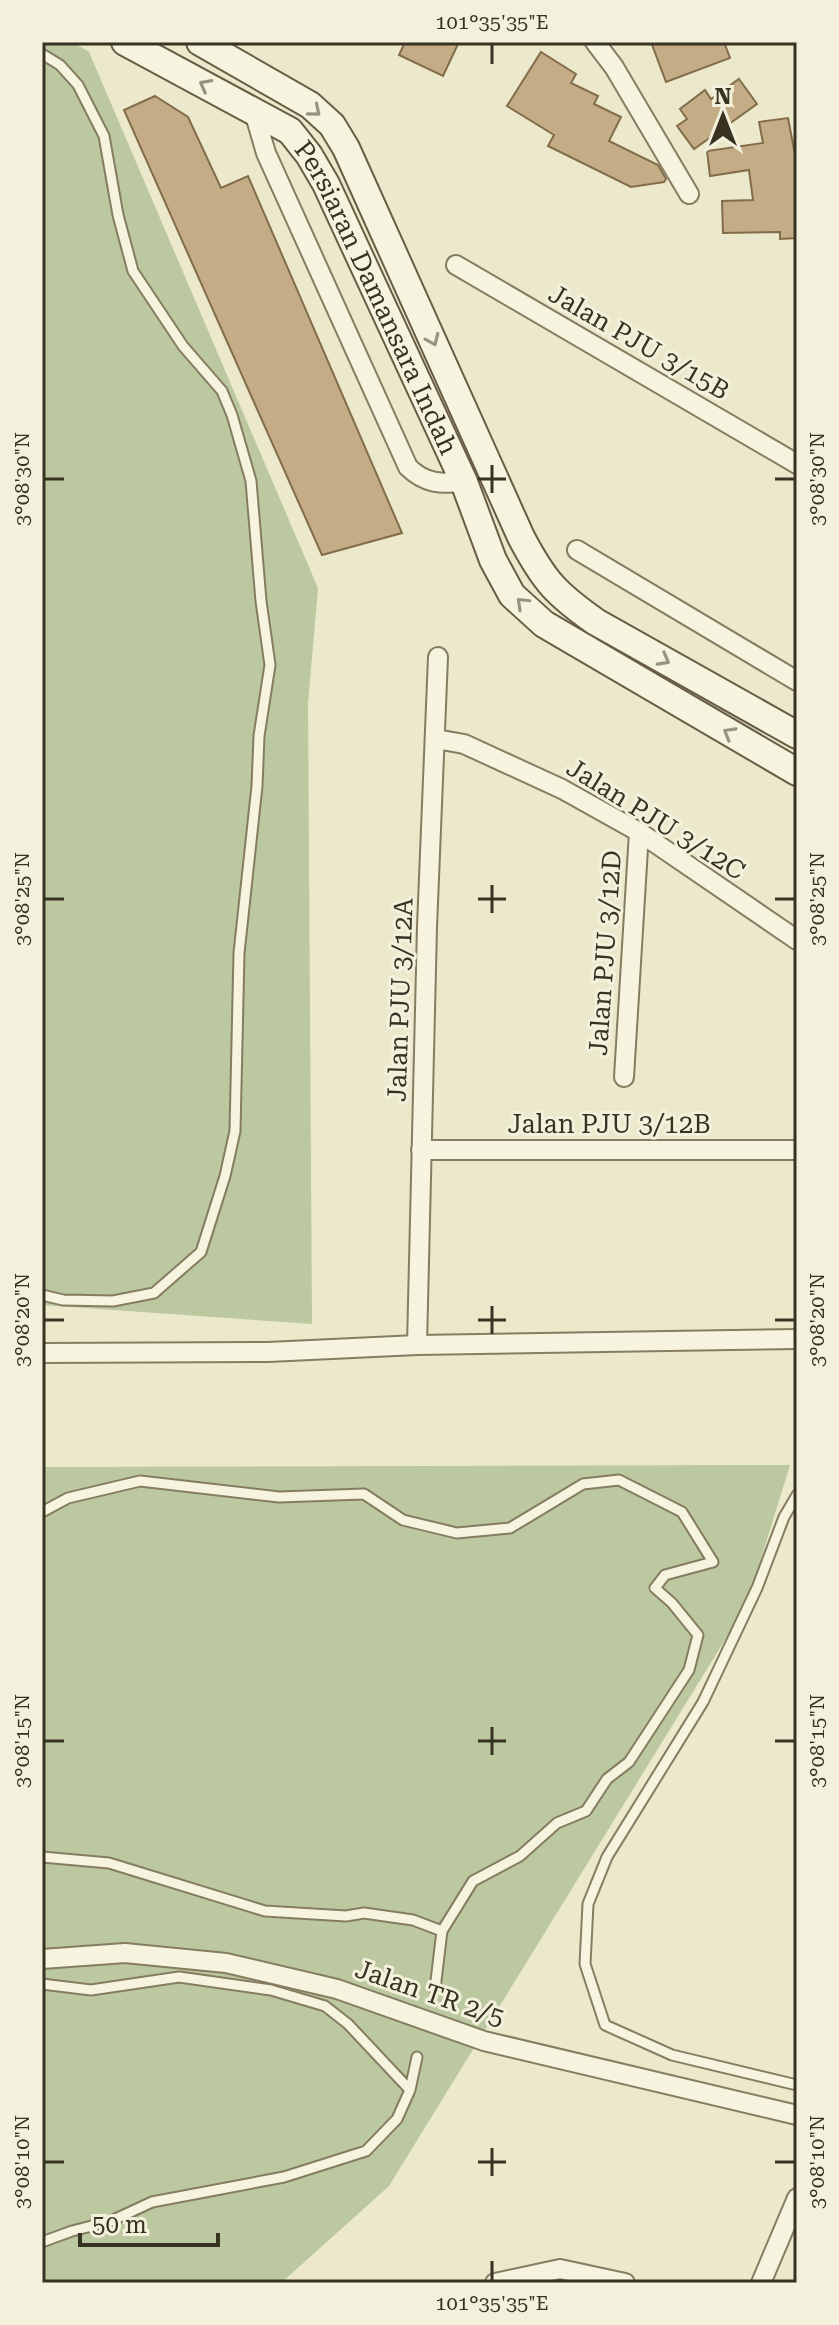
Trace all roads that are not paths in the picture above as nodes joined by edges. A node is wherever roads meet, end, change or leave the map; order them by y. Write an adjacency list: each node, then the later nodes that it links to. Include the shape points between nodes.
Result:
1 (125, 42): 5 (main road, Persiaran Damansara Indah, one-way to 1)
2 (200, 42): 13 (main road, Persiaran Damansara Indah, one-way to 13, via 310,105 332,125 541,575 596,622)
3 (595, 42): 6 (street)
4 (42, 54): 21 (lane, via 78,85 104,136 133,271 183,346 222,391 232,415 251,481 270,665 239,953 235,1131 201,1252 154,1293 113,1301)
5 (254, 112): 9 (main road, Persiaran Damansara Indah, via 290,131 326,184); 9 (street, via 266,153 408,467 433,483)
6 (689, 194)
7 (456, 265): 8 (street, Jalan PJU 3/15B)
8 (797, 464)
9 (464, 482): 15 (main road, Persiaran Damansara Indah, one-way to 9, via 544,624 512,595)
10 (577, 550): 12 (street)
11 (438, 657): 14 (street, Jalan PJU 3/12A)
12 (797, 681)
13 (797, 735)
14 (436, 739): 16 (street, Jalan PJU 3/12C, via 487,753); 19 (street, Jalan PJU 3/12A)
15 (797, 772)
16 (639, 832): 17 (street, Jalan PJU 3/12C); 18 (street, Jalan PJU 3/12D)
17 (797, 940)
18 (624, 1077)
19 (421, 1150): 20 (street, Jalan PJU 3/12B); 23 (street, Jalan PJU 3/12A)
20 (797, 1150)
21 (42, 1295)
22 (797, 1339): 23 (street)
23 (417, 1345): 24 (street)
24 (42, 1353)
25 (797, 1495): 33 (lane, via 703,1702 607,1857 588,1904 585,1964 605,2025 672,2055)
26 (42, 1512): 28 (lane, via 68,1498 140,1481 279,1497 364,1494 403,1520 457,1533 510,1528 583,1484 619,1480 682,1512 713,1562 665,1575 655,1588 698,1635 689,1670 629,1762 607,1779 586,1811 557,1823 520,1856 473,1881)
27 (42, 1857): 28 (lane, via 109,1863 265,1911 364,1913 413,1920)
28 (442, 1931): 31 (lane)
29 (42, 1959): 35 (street, Jalan TR 2/5, via 125,1953 226,1963 337,1989 484,2041)
30 (42, 1984): 34 (lane, via 91,1990 179,1977 271,1990 325,2006)
31 (435, 1989)
32 (417, 2057): 34 (lane)
33 (797, 2085)
34 (410, 2090): 37 (lane, via 397,2119 366,2151 284,2177 152,2202)
35 (797, 2115)
36 (797, 2198): 40 (street)
37 (42, 2242)
38 (495, 2283): 39 (street, via 560,2269)
39 (625, 2283)
40 (761, 2283)

